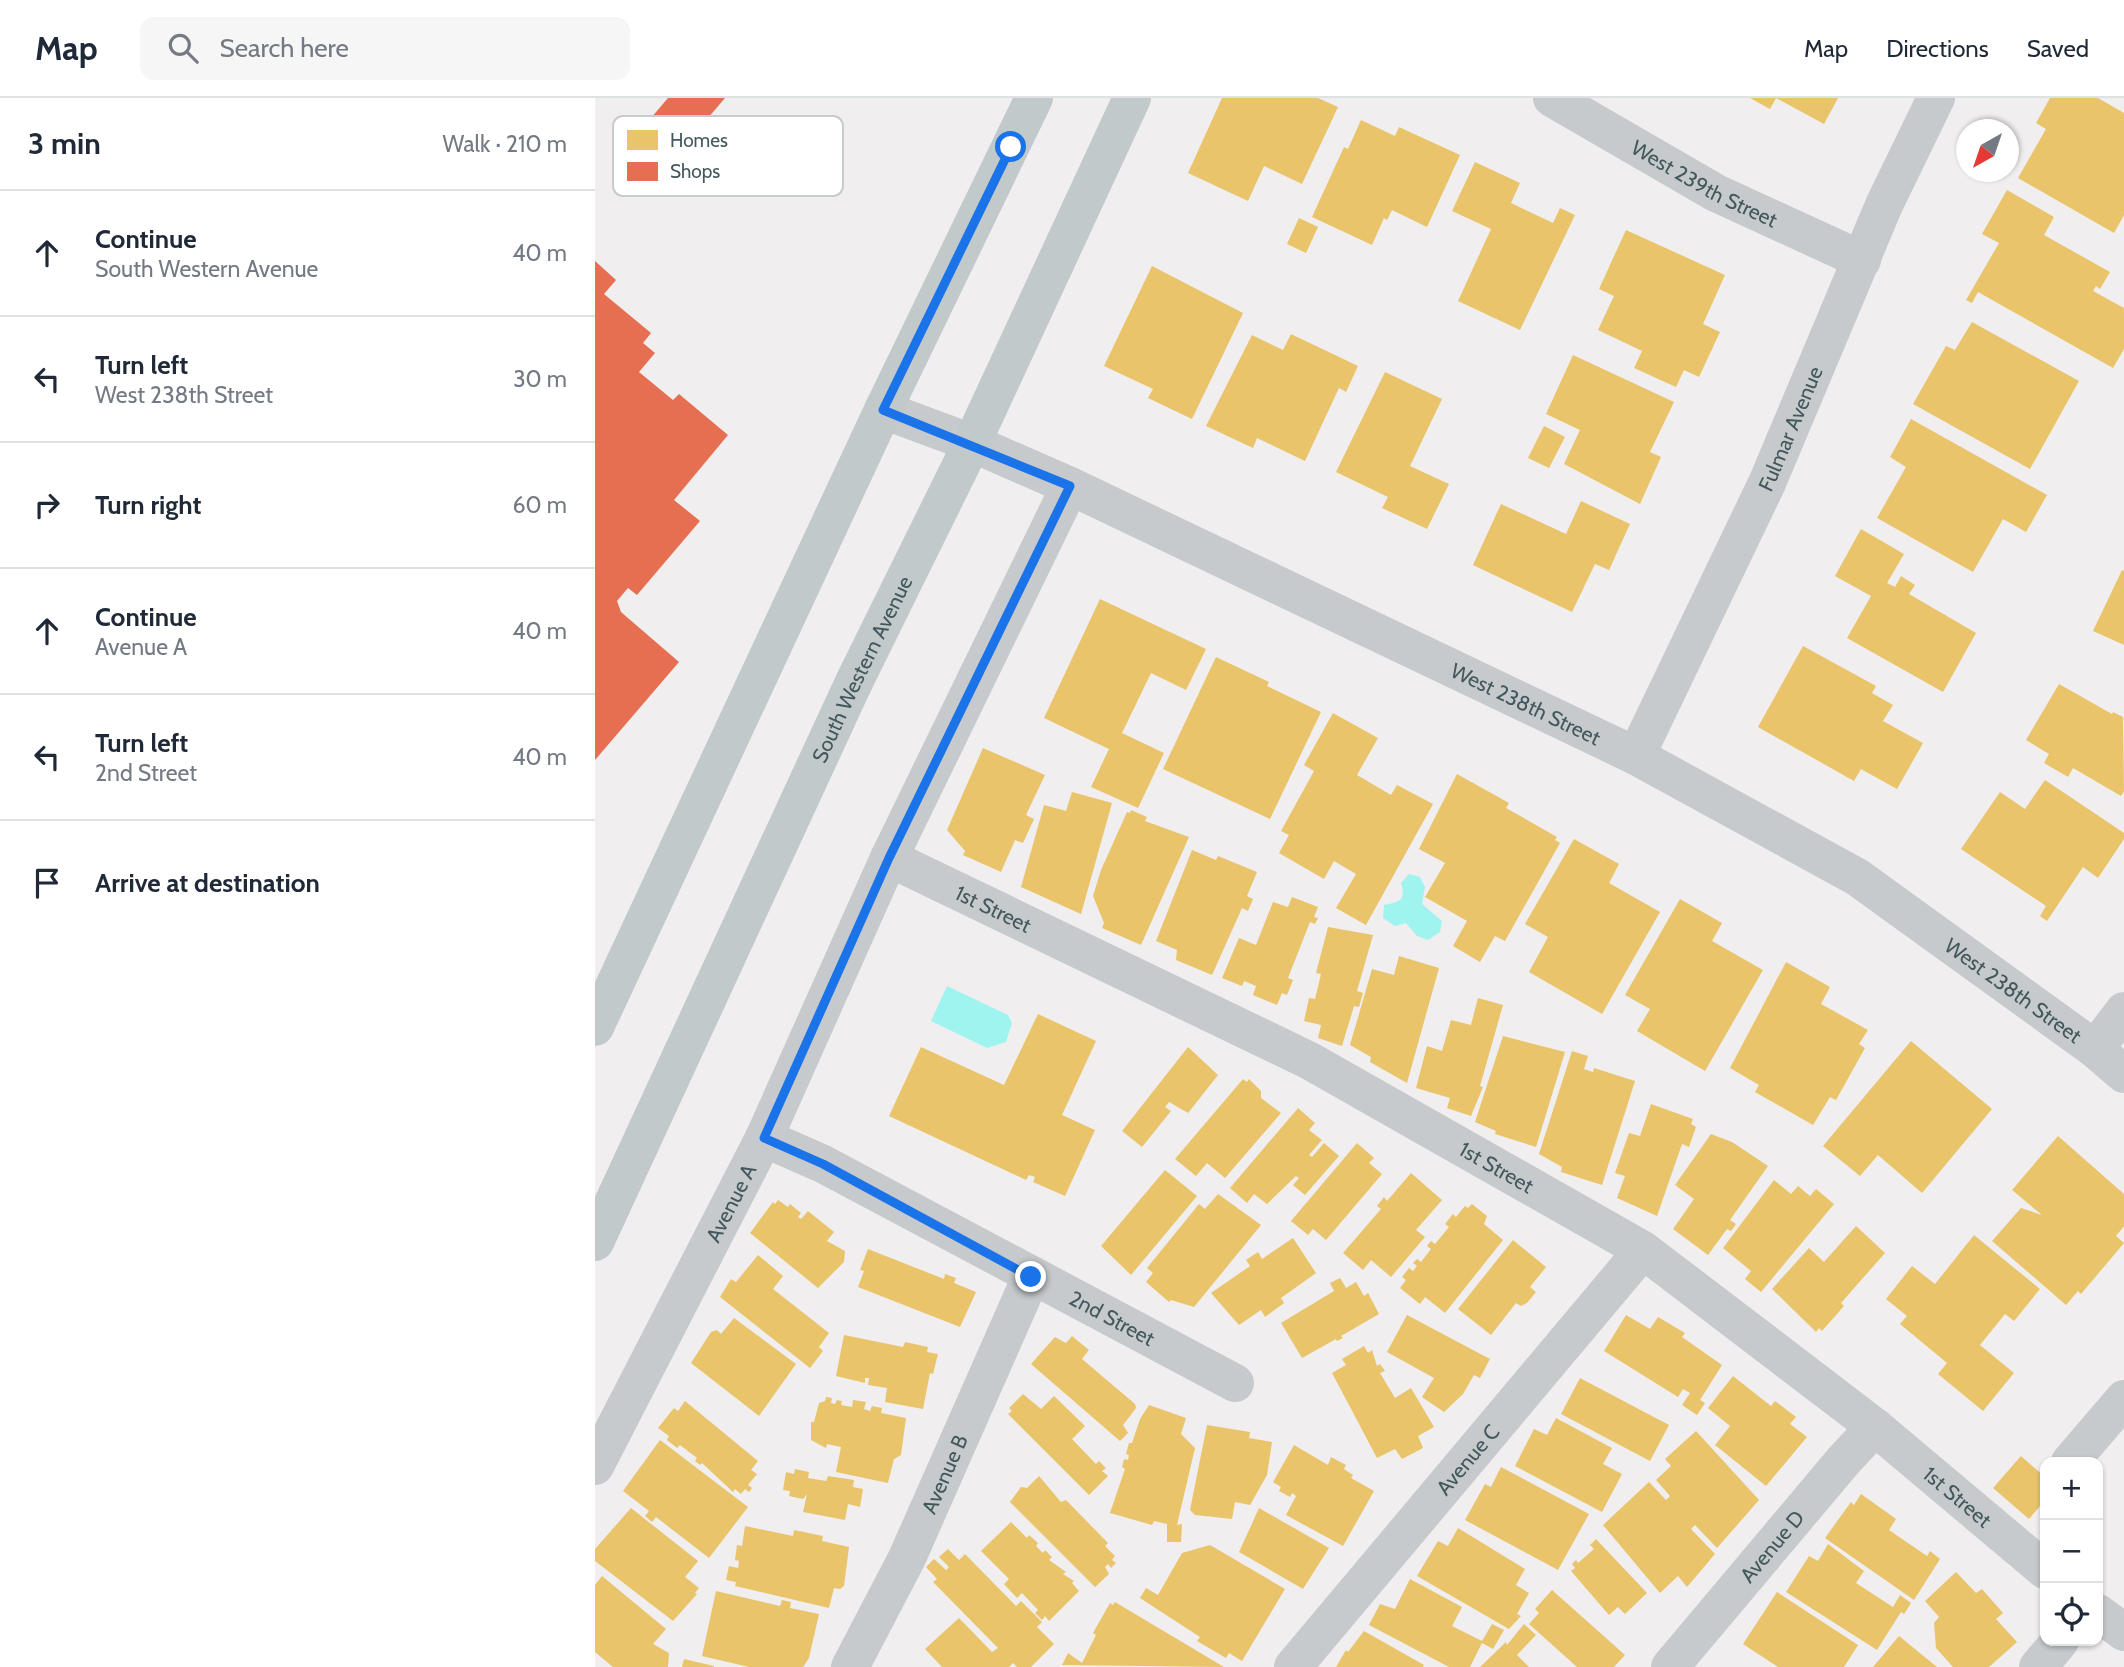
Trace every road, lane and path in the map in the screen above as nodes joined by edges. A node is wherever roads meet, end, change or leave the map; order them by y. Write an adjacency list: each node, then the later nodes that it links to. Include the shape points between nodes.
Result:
1 (1034, 98): 6 (main road)
2 (1132, 98): 7 (main road, South Western Avenue)
3 (1552, 98): 5 (street, West 239th Street, via 1716,193)
4 (1936, 98): 5 (street, Fulmar Avenue)
5 (1863, 260): 9 (street, Fulmar Avenue, via 1767,483)
6 (883, 410): 7 (street, West 238th Street); 12 (main road)
7 (972, 443): 8 (street, West 238th Street); 16 (main road, South Western Avenue, via 854,682)
8 (1070, 486): 9 (street, West 238th Street); 10 (street, Avenue A)
9 (1636, 757): 13 (street, West 238th Street, via 1857,877)
10 (889, 858): 15 (street, Avenue A); 17 (street, 1st Street, via 1310,1061)
11 (2124, 1012): 13 (street)
12 (595, 1027)
13 (2095, 1049): 14 (street, West 238th Street)
14 (2124, 1074)
15 (764, 1138): 18 (street, 2nd Street, via 823,1164); 23 (street, Avenue A)
16 (595, 1242)
17 (1643, 1250): 21 (street, 1st Street); 29 (street, Avenue C)
18 (1031, 1277): 19 (street, 2nd Street); 28 (street, Avenue B, via 907,1558)
19 (1235, 1383)
20 (2124, 1399): 22 (street)
21 (1875, 1427): 24 (street, 1st Street); 30 (street, Avenue D)
22 (2074, 1457)
23 (595, 1466)
24 (2040, 1566)
25 (2103, 1617): 26 (street)
26 (2124, 1632)
27 (2056, 1646): 31 (street)
28 (851, 1667)
29 (1293, 1667)
30 (1671, 1667)
31 (2038, 1667)

